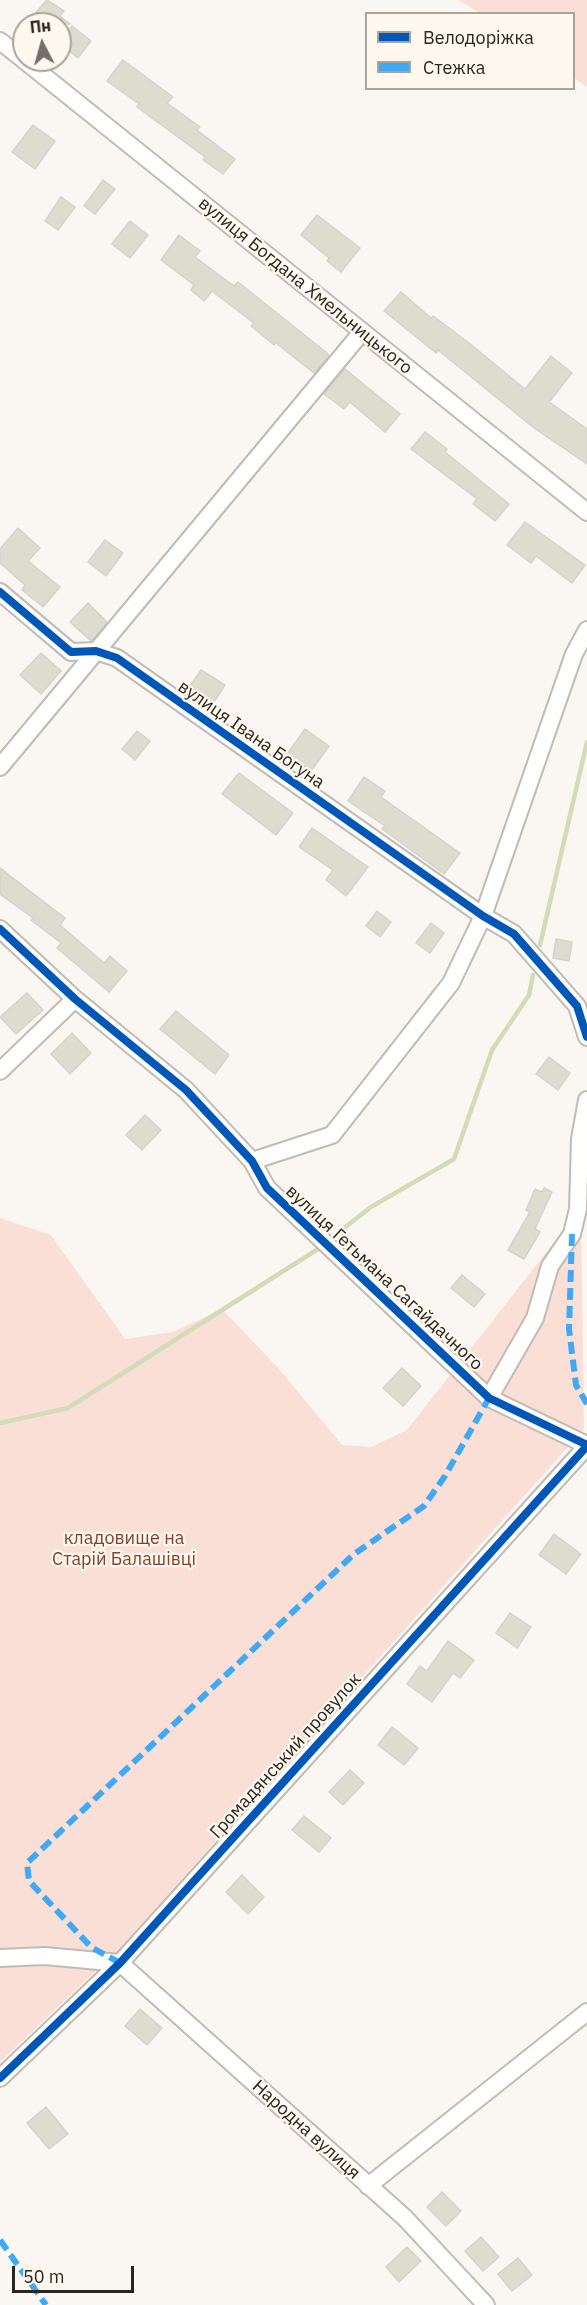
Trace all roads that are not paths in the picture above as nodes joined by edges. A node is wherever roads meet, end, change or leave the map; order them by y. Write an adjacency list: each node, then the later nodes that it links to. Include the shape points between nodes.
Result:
1 (0, 41): 2 (street, вулиця Богдана Хмельницького)
2 (12, 50)
3 (39, 72): 4 (street, вулиця Богдана Хмельницького)
4 (362, 332): 5 (street, вулиця Богдана Хмельницького); 8 (street)
5 (587, 512)
6 (0, 592): 8 (street, вулиця Івана Богуна, via 71,652)
7 (587, 630): 10 (street, via 574,654)
8 (96, 651): 9 (street); 10 (street, вулиця Івана Богуна, via 117,658)
9 (0, 767)
10 (483, 916): 13 (street, via 514,934 577,1006); 16 (street, via 451,983 332,1135)
11 (0, 930): 12 (street, вулиця Гетьмана Сагайдачного)
12 (75, 999): 14 (street); 16 (street, вулиця Гетьмана Сагайдачного, via 186,1090)
13 (587, 1038)
14 (0, 1071)
15 (587, 1100): 17 (street, via 580,1139 578,1209 572,1234 550,1266 535,1318)
16 (252, 1161): 17 (street, вулиця Гетьмана Сагайдачного, via 267,1188 296,1217)
17 (489, 1398): 18 (street, вулиця Гетьмана Сагайдачного)
18 (587, 1445): 20 (street, Громадянський провулок)
19 (0, 1958): 20 (street, via 45,1956)
20 (120, 1963): 22 (street, Громадянський провулок); 23 (street, Народна вулиця)
21 (587, 2012): 23 (street)
22 (0, 2078)
23 (368, 2186): 24 (street, Народна вулиця, via 405,2218)
24 (486, 2305)

